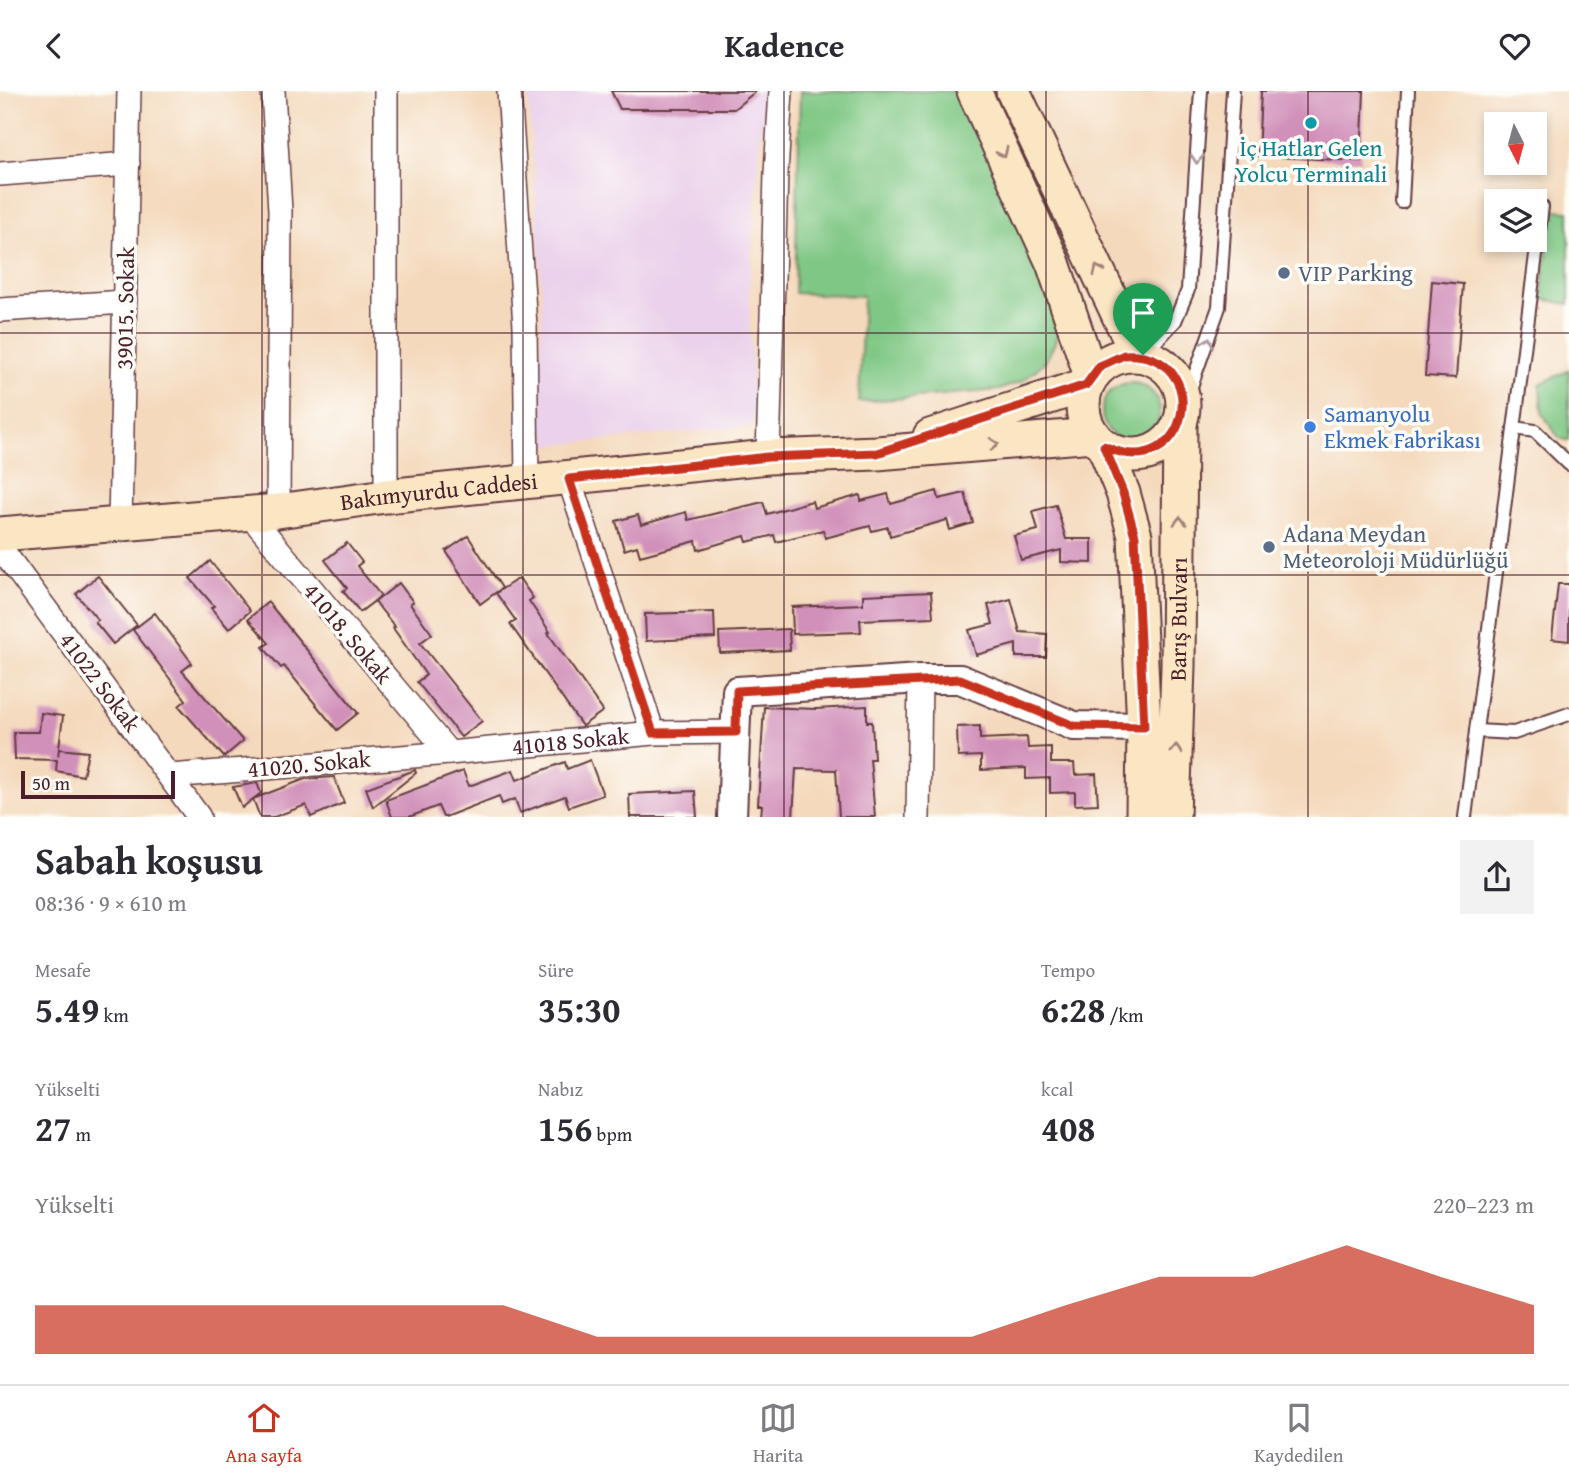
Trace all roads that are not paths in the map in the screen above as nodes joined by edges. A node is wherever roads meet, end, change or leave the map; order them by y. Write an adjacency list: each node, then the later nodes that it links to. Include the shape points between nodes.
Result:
1 (129, 91): 11 (street, 39015. Sokak)
2 (273, 91): 28 (street, via 280,211)
3 (386, 91): 27 (street)
4 (509, 91): 26 (street, via 525,326)
5 (781, 91): 23 (street)
6 (974, 91): 18 (main road, Barış Bulvarı, one-way to 18, via 1053,263)
7 (1013, 91): 17 (main road, one-way to 7)
8 (1201, 91): 17 (lane, one-way to 17, via 1188,290 1175,321)
9 (1233, 91): 19 (lane, one-way to 9, via 1219,307)
10 (1408, 91): 13 (lane)
11 (128, 164): 12 (street); 15 (street, 39015. Sokak)
12 (0, 174)
13 (1402, 202)
14 (1536, 252): 20 (lane)
15 (125, 302): 16 (street); 29 (street, 39015. Sokak)
16 (0, 310)
17 (1140, 354): 18 (main road, via 1111,359); 19 (main road, Barış Bulvarı, via 1164,365 1179,383)
18 (1089, 380): 21 (main road, Barış Bulvarı, via 1082,402 1084,420); 22 (main road, Bakımyurdu Caddesi)
19 (1182, 414): 21 (main road, via 1173,436 1148,453 1118,453); 44 (main road, Barış Bulvarı, one-way to 19)
20 (1514, 428): 24 (lane, via 1535,431); 35 (lane)
21 (1099, 441): 22 (main road, Bakımyurdu Caddesi, one-way to 21); 34 (main road, Barış Bulvarı, via 1123,493 1135,536)
22 (877, 453): 23 (main road, Bakımyurdu Caddesi)
23 (768, 457): 25 (main road, Bakımyurdu Caddesi)
24 (1569, 464)
25 (569, 479): 26 (main road, Bakımyurdu Caddesi); 37 (street)
26 (527, 481): 27 (main road, Bakımyurdu Caddesi)
27 (386, 496): 28 (main road, Bakımyurdu Caddesi)
28 (263, 512): 29 (main road, Bakımyurdu Caddesi); 38 (street, 41018. Sokak)
29 (120, 524): 30 (main road, Bakımyurdu Caddesi)
30 (0, 534)
31 (0, 547): 39 (street, 41022 Sokak)
32 (920, 679): 34 (street, via 960,679 1074,726); 36 (street, via 737,691); 42 (street)
33 (1569, 713): 35 (lane, via 1514,733)
34 (1144, 727): 43 (main road, Barış Bulvarı)
35 (1476, 731): 45 (lane)
36 (736, 732): 37 (street, 41018 Sokak); 41 (street)
37 (653, 733): 38 (street, 41018 Sokak)
38 (449, 753): 39 (street, 41020. Sokak)
39 (170, 776): 40 (street, 41022 Sokak)
40 (199, 817)
41 (732, 817)
42 (918, 817)
43 (1143, 817)
44 (1173, 817)
45 (1465, 817)

